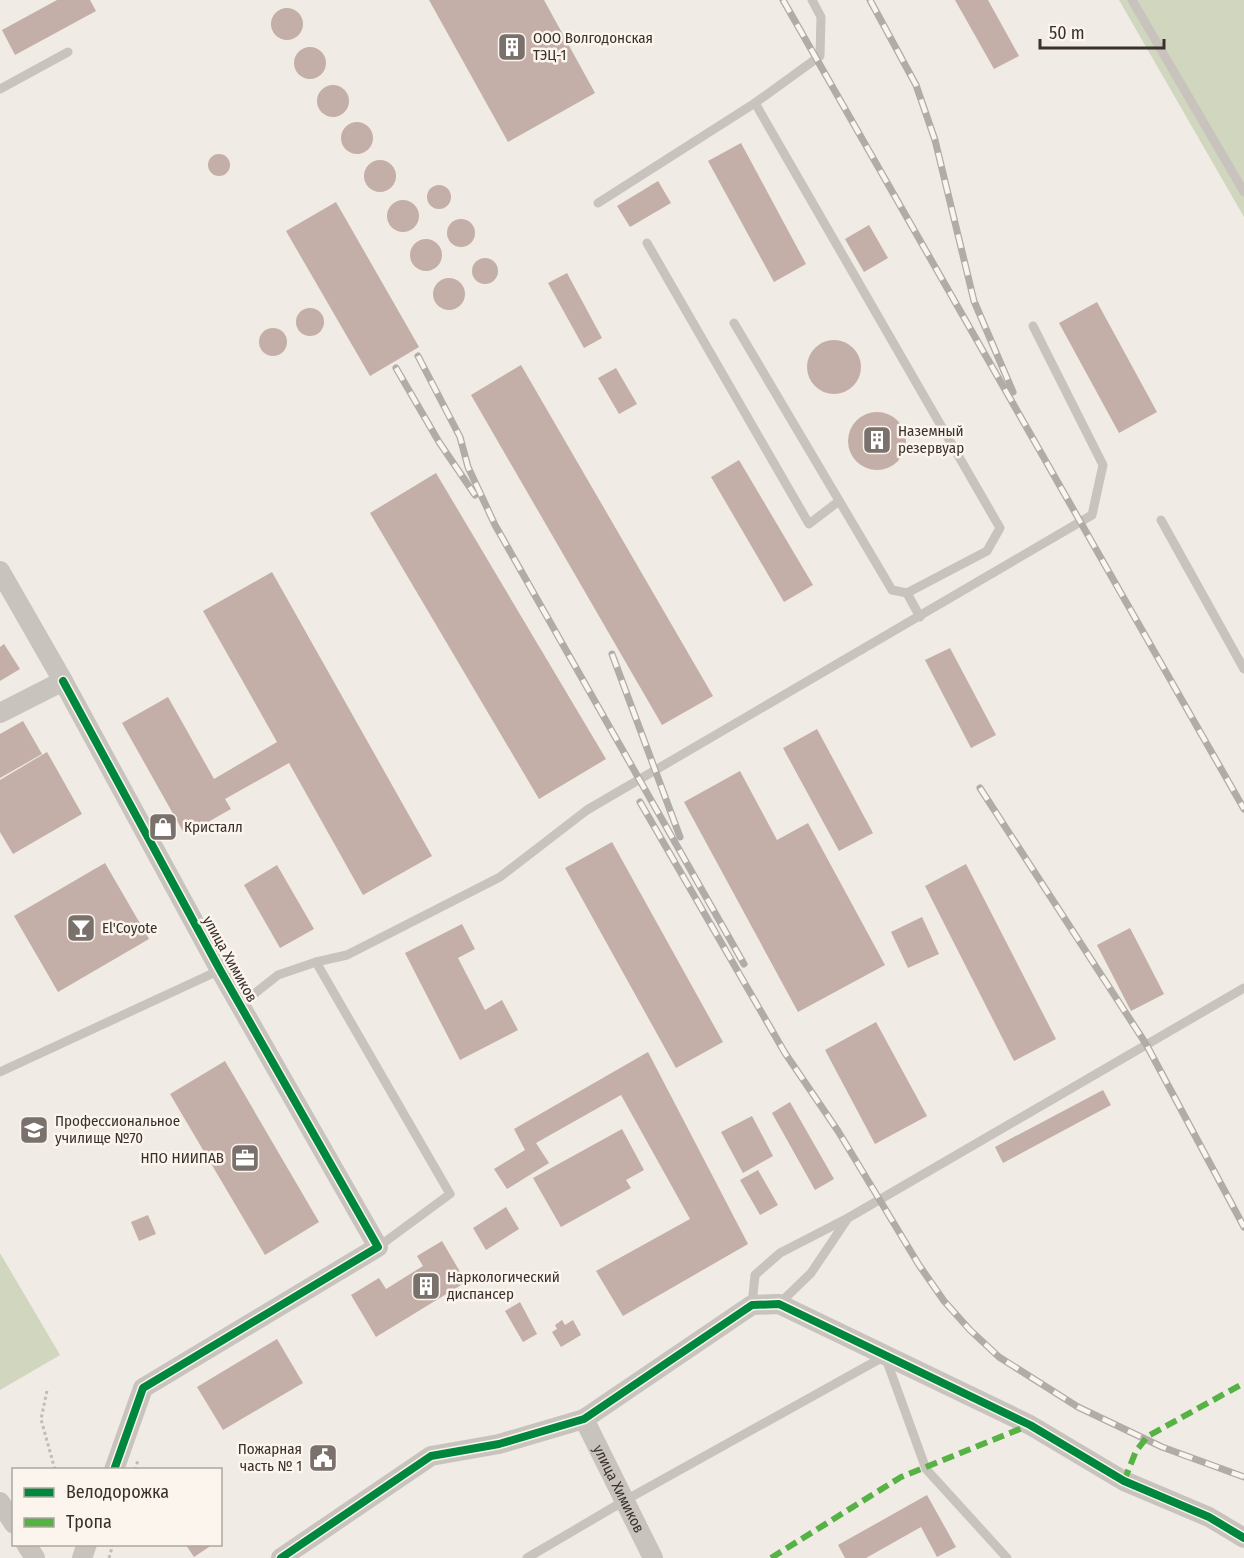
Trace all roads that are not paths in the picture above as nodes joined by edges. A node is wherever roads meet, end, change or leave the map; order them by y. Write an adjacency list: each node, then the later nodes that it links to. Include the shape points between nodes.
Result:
1 (812, 0): 5 (lane, via 822,17 820,56)
2 (1132, 0): 6 (lane)
3 (68, 52): 4 (lane)
4 (0, 89)
5 (755, 103): 7 (lane); 14 (lane, via 1000,528 987,551)
6 (1244, 192)
7 (598, 203)
8 (647, 243): 11 (lane, via 809,524)
9 (734, 323): 11 (lane)
10 (1033, 326): 15 (lane, via 1103,465 1092,515)
11 (839, 501): 14 (lane, via 892,590)
12 (1161, 520): 16 (lane)
13 (0, 571): 17 (street, улица Химиков)
14 (907, 593): 15 (lane)
15 (920, 617): 19 (lane, via 587,810 500,877 347,955)
16 (1244, 669)
17 (63, 681): 18 (street); 20 (street, улица Химиков)
18 (0, 713)
19 (316, 962): 22 (lane, via 278,975); 25 (lane, via 450,1194)
20 (220, 970): 22 (street, улица Химиков); 23 (lane)
21 (1244, 988): 24 (lane)
22 (240, 1005): 25 (street, улица Химиков)
23 (0, 1072)
24 (848, 1218): 26 (lane, via 811,1273); 27 (lane, via 780,1253 755,1275)
25 (378, 1247): 30 (street, via 143,1388)
26 (779, 1304): 27 (street); 28 (street)
27 (753, 1305): 29 (street)
28 (885, 1356): 31 (lane); 34 (street, via 1030,1425 1124,1481 1209,1517); 38 (lane, via 926,1469)
29 (584, 1419): 31 (street, улица Химиков); 35 (street, via 499,1444 431,1456)
30 (115, 1468)
31 (624, 1501): 36 (lane); 37 (street, улица Химиков)
32 (0, 1502): 33 (street)
33 (12, 1521)
34 (1244, 1538)
35 (281, 1558)
36 (527, 1558)
37 (653, 1558)
38 (1007, 1558)

